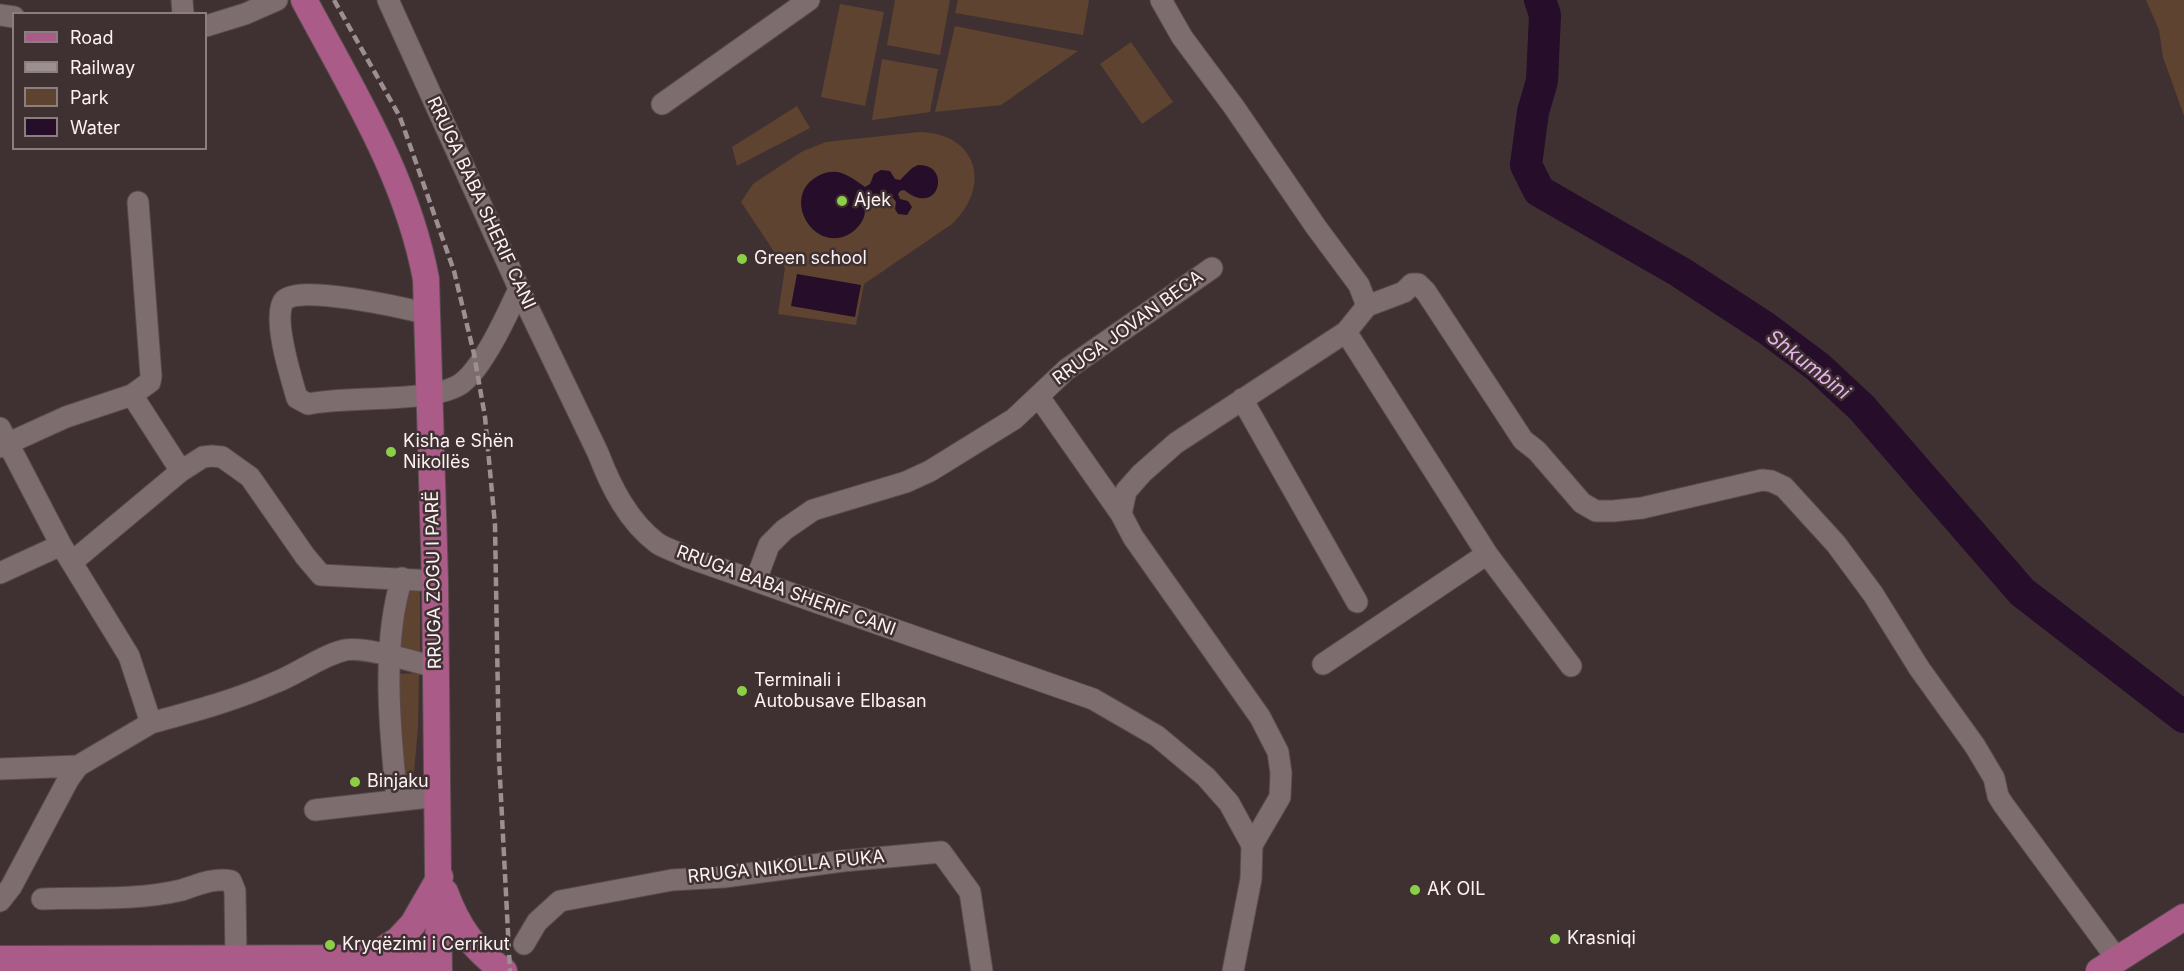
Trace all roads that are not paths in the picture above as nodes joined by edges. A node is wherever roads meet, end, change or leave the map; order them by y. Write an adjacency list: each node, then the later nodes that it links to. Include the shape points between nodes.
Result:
1 (277, 0): 6 (street)
2 (304, 0): 12 (main road, RRUGA ZOGU I PARË, via 394,172 417,235)
3 (388, 0): 10 (street, RRUGA BABA SHERIF CANI)
4 (809, 0): 7 (street)
5 (1161, 0): 11 (street, via 1182,37 1359,285)
6 (207, 26)
7 (662, 104)
8 (138, 202): 15 (street, via 151,376 150,382)
9 (1212, 268): 16 (street, RRUGA JOVAN BECA, via 1067,369)
10 (519, 289): 14 (street, via 476,369 461,384); 25 (street, RRUGA BABA SHERIF CANI, via 627,513 658,543)
11 (1367, 306): 13 (street); 47 (street, via 1404,292 1412,284 1422,287 1523,440 1590,508 1602,512 1642,508 1762,480 1784,487 1856,569 1975,746 1994,777 1998,796)
12 (428, 314): 14 (main road, RRUGA ZOGU I PARË); 14 (street, via 375,301 312,295 285,300 281,317 285,356 297,398 308,404)
13 (1346, 332): 17 (street); 22 (street)
14 (430, 394): 26 (main road, RRUGA ZOGU I PARË)
15 (132, 395): 18 (street); 19 (street)
16 (1039, 397): 20 (street); 25 (street, RRUGA JOVAN BECA, via 1014,419 930,471 813,510 770,545)
17 (1242, 399): 20 (street, via 1155,460 1126,491); 27 (street)
18 (3, 439): 21 (street)
19 (181, 471): 21 (street); 24 (street, via 212,456 222,457 244,471 321,575)
20 (1120, 514): 38 (street, via 1260,717 1278,752 1280,797)
21 (66, 554): 23 (street); 32 (street, via 129,657)
22 (1487, 554): 29 (street); 30 (street)
23 (0, 573)
24 (402, 578): 26 (street); 28 (street)
25 (756, 580): 38 (street, RRUGA BABA SHERIF CANI, via 1093,699 1157,736 1206,777 1229,803)
26 (435, 581): 31 (main road, RRUGA ZOGU I PARË)
27 (1357, 602)
28 (390, 657): 31 (street); 32 (street, via 345,650 236,700); 36 (street)
29 (1323, 664)
30 (1572, 666)
31 (436, 667): 35 (main road, RRUGA ZOGU I PARË)
32 (151, 723): 33 (street)
33 (78, 766): 34 (street); 41 (street)
34 (0, 769)
35 (438, 796): 36 (street); 39 (main road, RRUGA ZOGU I PARË)
36 (397, 800): 37 (street)
37 (315, 810)
38 (1252, 845): 51 (street, via 1251,879)
39 (440, 877): 44 (main road, via 413,924 398,940); 48 (main road, RRUGA ZOGU I PARË); 49 (main road, via 454,917 470,941)
40 (42, 899): 45 (street, via 128,899 222,879 231,881 235,891)
41 (0, 901)
42 (2184, 916): 47 (main road)
43 (524, 944): 50 (street, RRUGA NIKOLLA PUKA, via 537,922 560,901 672,880 941,852 970,892)
44 (371, 957): 45 (main road); 48 (main road, via 414,958)
45 (236, 958): 46 (main road)
46 (0, 959)
47 (2108, 965)
48 (437, 971)
49 (504, 971)
50 (982, 971)
51 (1233, 971)

